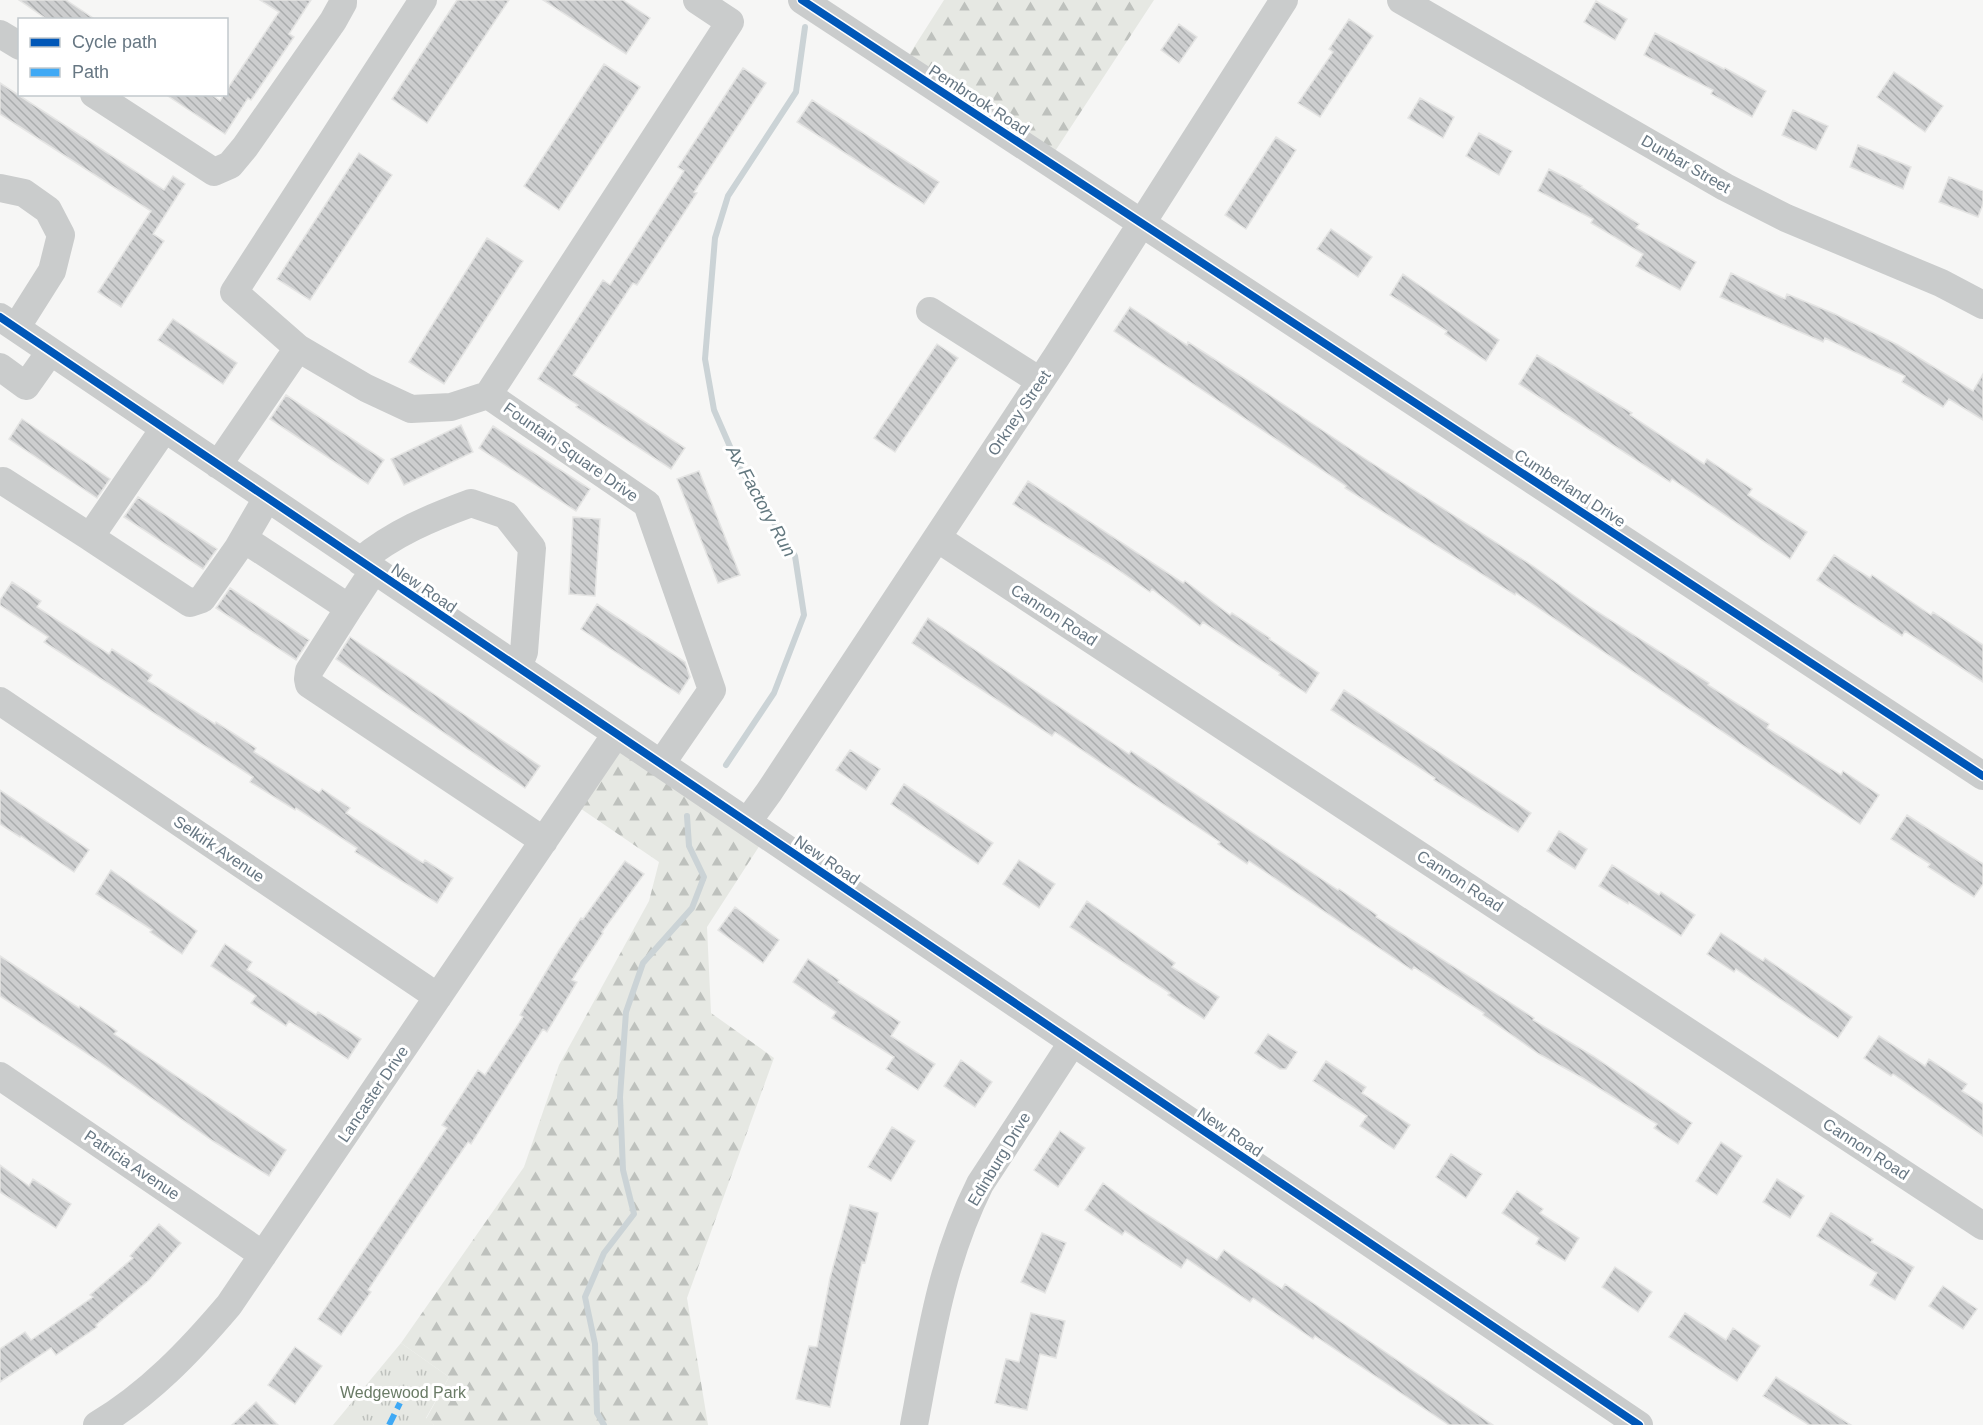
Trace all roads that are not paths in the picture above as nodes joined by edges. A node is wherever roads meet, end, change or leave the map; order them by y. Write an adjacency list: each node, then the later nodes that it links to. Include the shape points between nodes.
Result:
1 (343, 0): 9 (street, via 333,21 245,147 230,165 214,172)
2 (423, 0): 15 (street, Fountain Square Drive, via 234,292)
3 (697, 0): 19 (street, via 730,22)
4 (1284, 0): 11 (street, Orkney Street)
5 (1401, 0): 12 (street, Dunbar Street, via 1756,202)
6 (814, 3): 11 (street, Pembrook Road)
7 (0, 34): 8 (street)
8 (18, 45)
9 (97, 96)
10 (0, 188): 14 (street, via 24,193 48,210 61,235 52,271)
11 (1142, 224): 18 (street, Orkney Street); 33 (street, Cumberland Drive)
12 (1983, 305)
13 (930, 311): 18 (street)
14 (8, 323): 16 (street, New Road)
15 (298, 348): 19 (street, Fountain Square Drive, via 411,409 451,407); 21 (street)
16 (50, 352): 17 (street, via 26,386); 20 (street, New Road)
17 (0, 367)
18 (1040, 381): 25 (street, Orkney Street)
19 (488, 395): 32 (street, Fountain Square Drive, via 647,504 712,690)
20 (164, 429): 21 (street, New Road); 24 (street)
21 (218, 465): 23 (street, New Road)
22 (3, 481): 24 (street)
23 (267, 498): 26 (street); 27 (street, New Road)
24 (90, 537): 26 (street, via 190,603 202,599)
25 (937, 538): 34 (street, Orkney Street); 39 (street, Cannon Road)
26 (244, 539): 28 (street)
27 (367, 566): 28 (street); 29 (street, New Road); 29 (street, via 384,542 434,516 471,503 506,515 532,548 524,652)
28 (349, 608): 35 (street, via 309,671 309,684)
29 (518, 667): 31 (street, New Road)
30 (0, 701): 36 (street, Selkirk Avenue)
31 (616, 734): 32 (street, New Road); 35 (street, Lancaster Drive)
32 (661, 764): 34 (street, New Road)
33 (1983, 776)
34 (748, 821): 37 (street, New Road)
35 (544, 841): 36 (street, Lancaster Drive)
36 (438, 997): 40 (street, Lancaster Drive)
37 (1072, 1043): 43 (street, Edinburg Drive, via 980,1184 966,1213 937,1303); 44 (street, New Road)
38 (0, 1076): 40 (street, Patricia Avenue)
39 (1983, 1226)
40 (263, 1255): 41 (street, Lancaster Drive, via 197,1344)
41 (129, 1416): 42 (street, Lancaster Drive)
42 (97, 1425)
43 (914, 1425)
44 (1639, 1425)

